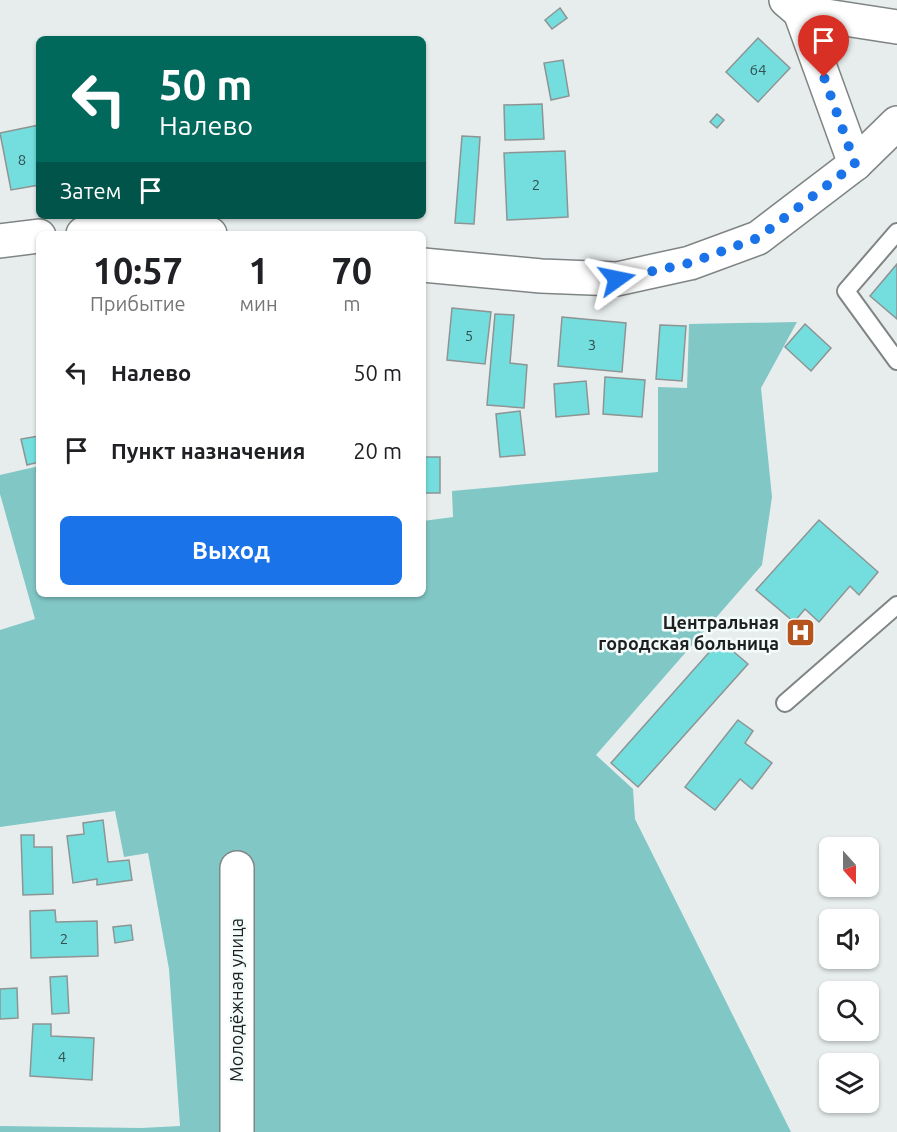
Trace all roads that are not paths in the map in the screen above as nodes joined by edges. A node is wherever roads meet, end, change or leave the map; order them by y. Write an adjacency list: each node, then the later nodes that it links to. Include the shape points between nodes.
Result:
1 (793, 6): 2 (street); 4 (street)
2 (897, 27)
3 (897, 123): 4 (street)
4 (855, 164): 10 (street, via 758,238 690,263 617,279)
5 (144, 231): 6 (street)
6 (194, 231)
7 (897, 232): 11 (lane, via 846,291)
8 (36, 237): 9 (street)
9 (0, 241)
10 (426, 265)
11 (897, 361)
12 (897, 606): 13 (lane)
13 (786, 704)
14 (237, 868): 15 (street, Молодёжная улица)
15 (237, 1132)

